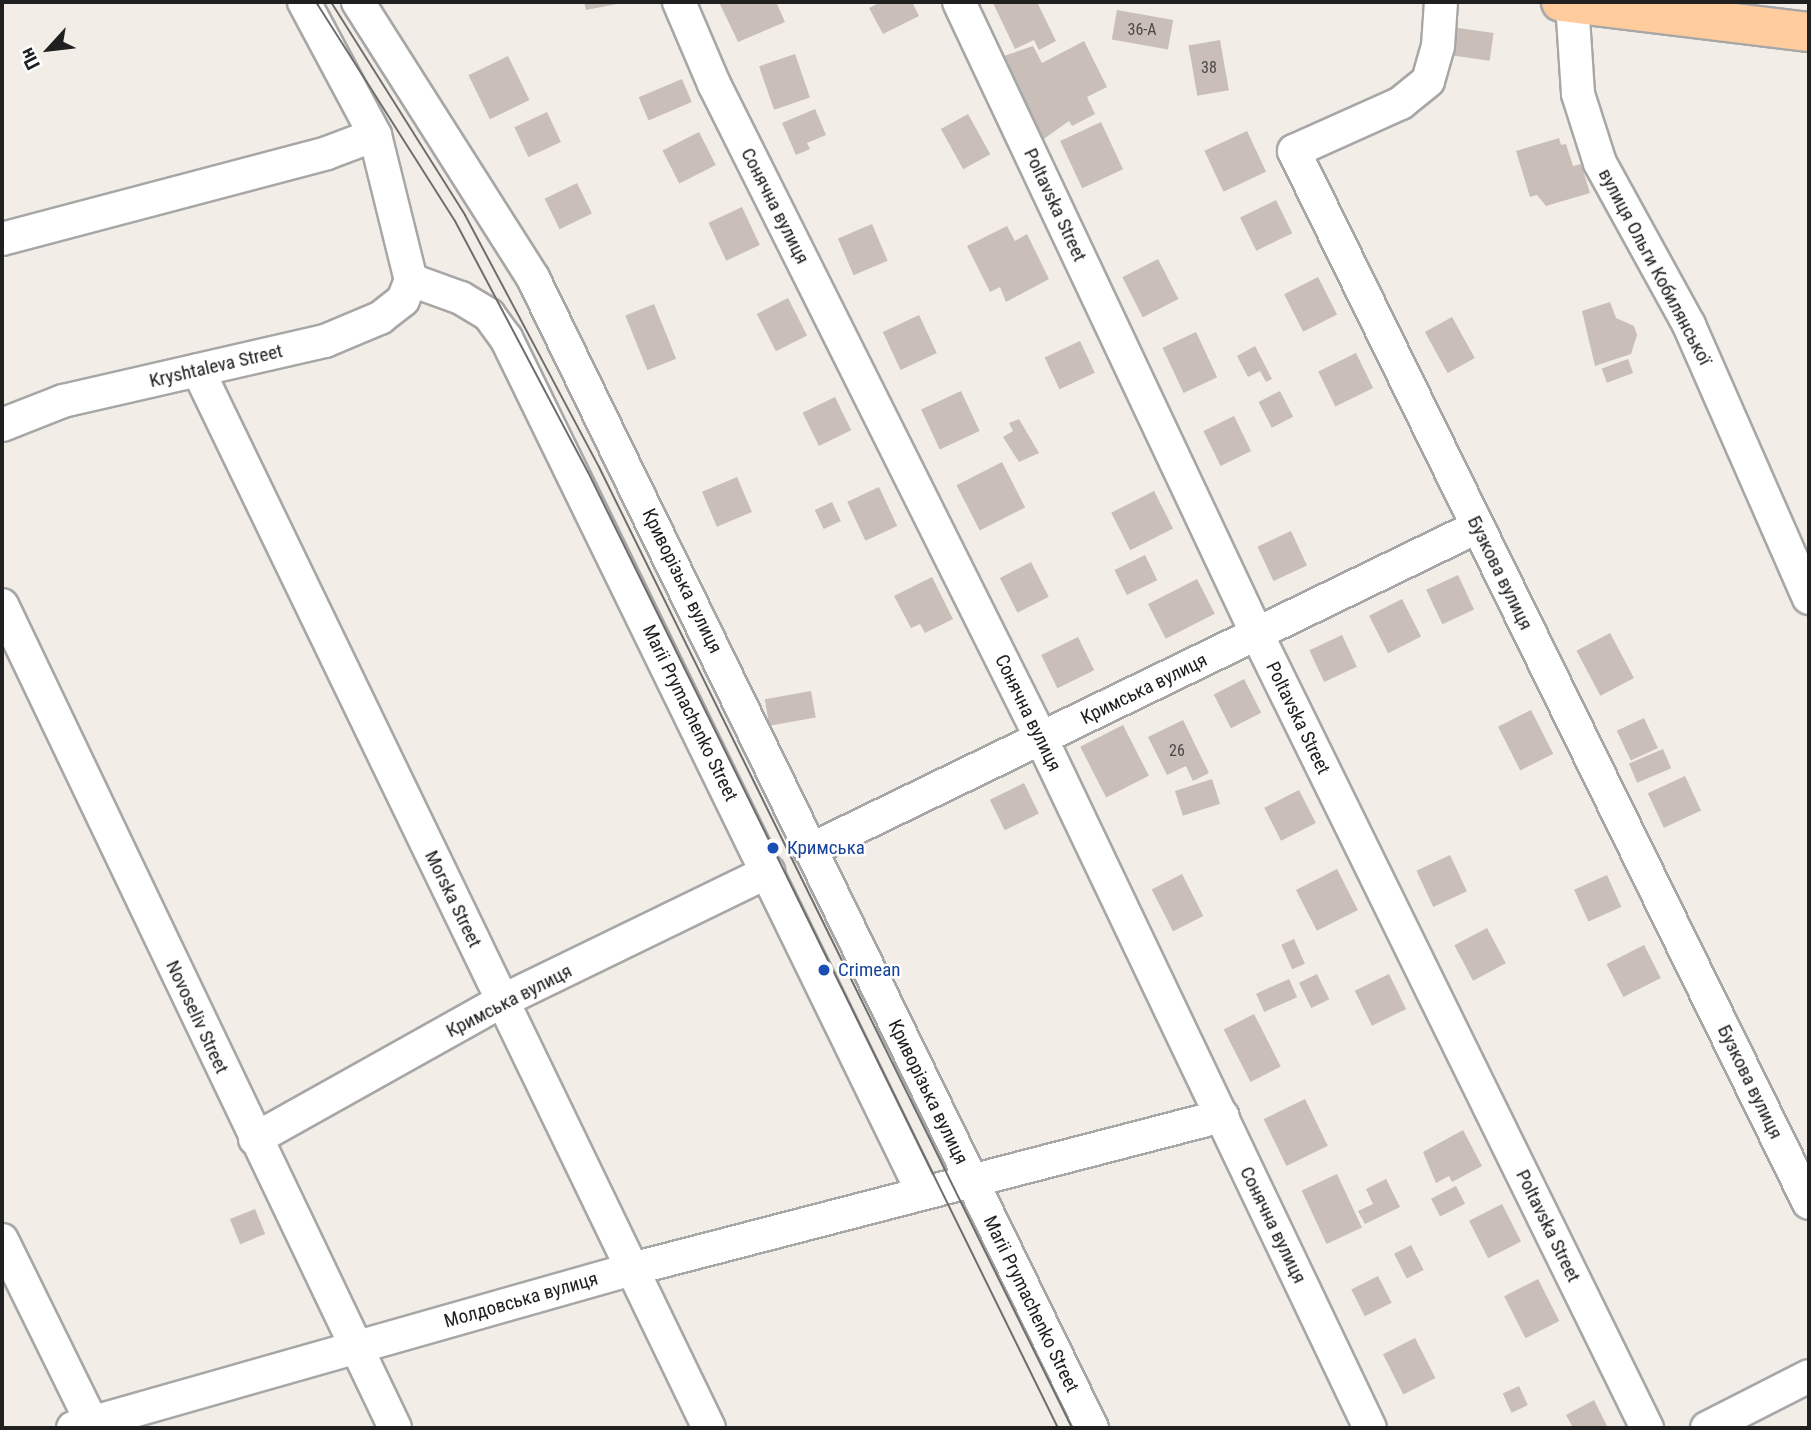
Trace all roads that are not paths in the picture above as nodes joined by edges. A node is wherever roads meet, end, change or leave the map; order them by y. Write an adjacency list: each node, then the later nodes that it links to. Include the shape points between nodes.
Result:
1 (304, 2): 8 (street)
2 (358, 2): 18 (street, Криворізька вулиця, via 533,278)
3 (679, 2): 17 (street, Сонячна вулиця, via 714,84)
4 (959, 2): 16 (street, Poltavska Street)
5 (1441, 2): 13 (street, Бузкова вулиця, via 1438,47 1428,81 1401,103 1294,151)
6 (1566, 2): 7 (main road); 14 (street, вулиця Ольги Кобилянської, via 1578,94 1600,163 1689,326)
7 (1809, 32)
8 (374, 135): 9 (street, via 327,153); 10 (street, via 403,234)
9 (2, 239)
10 (411, 280): 11 (street, Kryshtaleva Street, via 403,300 380,317 347,331); 19 (street, Marii Prymachenko Street, via 461,298 489,315 506,338)
11 (198, 370): 12 (street, Kryshtaleva Street, via 63,401); 20 (street, Morska Street)
12 (2, 425)
13 (1477, 527): 16 (street, Кримська вулиця); 25 (street, Бузкова вулиця)
14 (1809, 598)
15 (2, 605): 22 (street, Novoseliv Street)
16 (1257, 634): 17 (street, Кримська вулиця); 35 (street, Poltavska Street)
17 (1041, 738): 18 (street, Кримська вулиця); 21 (street, Сонячна вулиця)
18 (810, 850): 23 (street, Криворізька вулиця)
19 (768, 872): 20 (street, Кримська вулиця); 24 (street, Marii Prymachenko Street)
20 (502, 1001): 22 (street, Кримська вулиця); 27 (street, Morska Street)
21 (1222, 1116): 23 (street, Молдовська вулиця); 34 (street, Сонячна вулиця)
22 (255, 1139): 28 (street, Novoseliv Street)
23 (970, 1180): 24 (street, Молдовська вулиця); 33 (street, Marii Prymachenko Street)
24 (923, 1192): 27 (street, Молдовська вулиця)
25 (1809, 1203)
26 (2, 1240): 30 (street)
27 (632, 1269): 28 (street, Молдовська вулиця); 32 (street, Morska Street)
28 (355, 1348): 30 (street, Молдовська вулиця); 31 (street, Novoseliv Street)
29 (1809, 1376): 36 (street)
30 (82, 1426)
31 (395, 1428)
32 (709, 1428)
33 (1092, 1428)
34 (1370, 1428)
35 (1647, 1428)
36 (1707, 1428)

